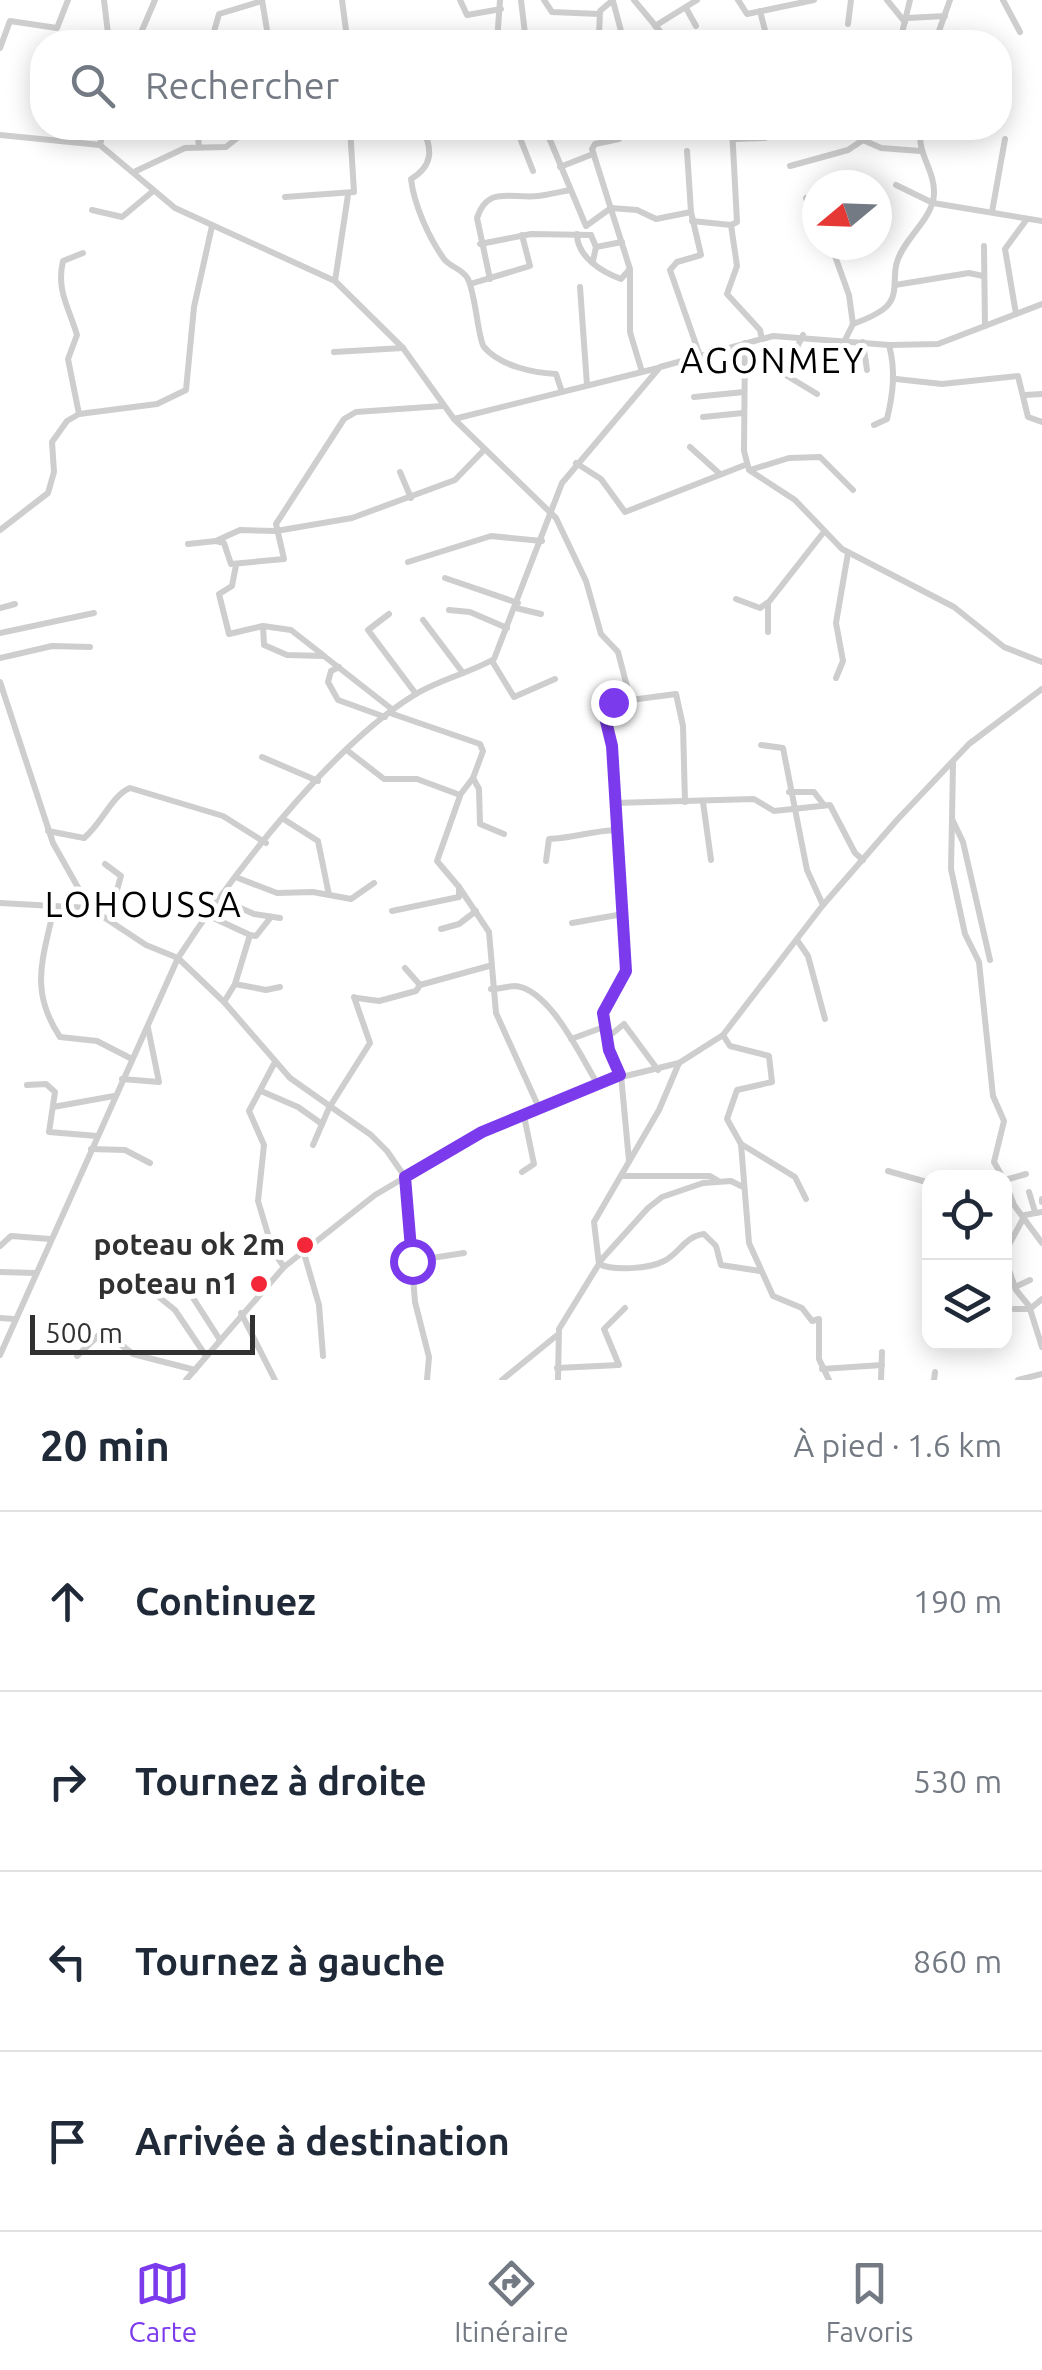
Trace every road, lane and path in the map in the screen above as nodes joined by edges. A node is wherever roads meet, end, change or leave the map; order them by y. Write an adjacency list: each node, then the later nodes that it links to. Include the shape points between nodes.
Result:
1 (68, 0): 42 (street, via 56,28 10,21)
2 (104, 0): 28 (street)
3 (155, 0): 29 (street)
4 (262, 0): 30 (street, via 219,14); 31 (street)
5 (342, 0): 32 (street)
6 (460, 0): 19 (street, via 467,15)
7 (521, 0): 34 (street)
8 (544, 0): 22 (street, via 552,12)
9 (634, 0): 26 (street)
10 (697, 0): 20 (street)
11 (738, 0): 21 (street, via 745,14)
12 (814, 0): 21 (street)
13 (851, 0): 25 (street)
14 (887, 0): 24 (street)
15 (910, 0): 24 (street)
16 (950, 0): 23 (street)
17 (1003, 0): 41 (street)
18 (613, 1): 22 (street); 36 (street)
19 (501, 4): 33 (street)
20 (686, 8): 26 (street); 27 (street)
21 (760, 11): 38 (street)
22 (599, 14): 35 (street)
23 (945, 16): 24 (street); 40 (street)
24 (906, 20): 39 (street)
25 (848, 24)
26 (655, 26): 37 (street)
27 (696, 26)
28 (107, 30)
29 (141, 30)
30 (214, 30)
31 (267, 30)
32 (346, 30)
33 (498, 30)
34 (525, 30)
35 (600, 30)
36 (621, 30)
37 (658, 30)
38 (765, 30)
39 (901, 30)
40 (940, 30)
41 (1020, 32)
42 (0, 48)
43 (0, 136): 44 (street)
44 (30, 139)
45 (44, 140): 58 (street)
46 (101, 140): 58 (street)
47 (198, 140): 59 (street)
48 (234, 140): 59 (street, via 226,147)
49 (351, 140): 70 (street, via 356,189)
50 (427, 140): 99 (street, via 431,150 424,170 411,179 417,207 444,259)
51 (521, 140): 66 (street)
52 (550, 140): 64 (street)
53 (614, 140): 62 (street, via 595,144)
54 (732, 140): 80 (street, via 739,208)
55 (863, 140): 61 (street); 63 (street)
56 (920, 140): 61 (street)
57 (1006, 140): 76 (street)
58 (100, 145): 65 (street)
59 (199, 146): 65 (street)
60 (687, 151): 75 (street)
61 (920, 152): 72 (street, via 932,179)
62 (593, 154): 64 (street); 73 (street)
63 (790, 166)
64 (560, 168): 68 (street)
65 (136, 171): 69 (street)
66 (533, 171)
67 (896, 185): 72 (street)
68 (570, 190): 82 (street); 87 (street, via 494,196 477,215)
69 (152, 192): 74 (street, via 122,216); 81 (street)
70 (348, 194): 71 (street); 97 (street)
71 (285, 196)
72 (933, 204): 76 (street); 94 (street, via 903,247)
73 (611, 208): 75 (street, via 656,220); 82 (street); 86 (street)
74 (92, 210)
75 (691, 212): 78 (street)
76 (992, 212): 77 (street)
77 (1027, 219): 79 (street); 103 (street, via 1005,249)
78 (692, 221): 80 (street); 114 (street, via 701,257 670,270)
79 (1042, 221)
80 (731, 225): 107 (street, via 737,266 728,294)
81 (212, 226): 97 (street); 127 (street, via 194,307 186,390 130,410)
82 (586, 226): 85 (street)
83 (577, 234): 84 (street); 85 (street); 92 (street, via 578,247)
84 (522, 235): 87 (street); 96 (street, via 530,266)
85 (591, 235): 89 (street)
86 (622, 242): 89 (street); 93 (street)
87 (480, 244): 96 (street)
88 (984, 246): 95 (street)
89 (596, 247): 92 (street)
90 (83, 254): 127 (street, via 63,261 61,282 77,334 68,359)
91 (836, 260): 104 (street)
92 (592, 262): 93 (street, via 622,279)
93 (630, 269): 117 (street, via 630,332)
94 (896, 272): 98 (street); 100 (street)
95 (982, 276): 98 (street, via 969,272); 105 (street)
96 (490, 279): 99 (street)
97 (335, 281): 112 (street)
98 (909, 283): 100 (street)
99 (470, 284): 120 (street, via 484,347 529,372 556,374)
100 (895, 285): 104 (street, via 887,306)
101 (580, 287): 119 (street)
102 (1042, 304): 103 (street)
103 (1016, 314): 105 (street)
104 (853, 324): 108 (street)
105 (985, 326): 111 (street, via 938,344)
106 (803, 335): 107 (street); 108 (street); 122 (street, via 784,374)
107 (762, 338): 110 (street)
108 (845, 340): 109 (street)
109 (863, 342): 111 (street); 116 (street)
110 (744, 344): 114 (street); 121 (street)
111 (889, 345): 118 (street)
112 (403, 348): 113 (street); 126 (street)
113 (334, 352)
114 (700, 356): 115 (street)
115 (660, 367): 117 (street); 135 (street)
116 (868, 370)
117 (642, 372): 119 (street)
118 (896, 379): 124 (street, via 942,384 1012,374 1023,382); 132 (street, via 887,419)
119 (588, 385): 120 (street)
120 (562, 392): 130 (street)
121 (744, 392): 125 (street); 128 (street)
122 (817, 394)
123 (1042, 394): 124 (street)
124 (1025, 395): 131 (street, via 1028,417)
125 (694, 398)
126 (442, 406): 130 (street); 143 (street, via 351,413)
127 (79, 414): 142 (street, via 52,442 54,472 46,496)
128 (743, 414): 129 (street); 136 (street)
129 (704, 417)
130 (454, 419): 134 (street)
131 (1042, 422)
132 (874, 425)
133 (690, 447): 138 (street)
134 (483, 451): 140 (street, via 459,477); 141 (street)
135 (576, 463): 138 (street, via 601,479 625,512); 141 (street)
136 (747, 467): 138 (street); 139 (street, via 820,457); 144 (street, via 796,500)
137 (400, 472): 140 (street)
138 (720, 474)
139 (852, 490)
140 (412, 498): 143 (street, via 352,518)
141 (553, 514): 146 (street); 178 (street, via 586,581 601,634 618,652)
142 (0, 530)
143 (276, 531): 145 (street, via 233,531); 150 (street, via 284,559)
144 (823, 533): 148 (street); 153 (street)
145 (216, 541): 147 (street); 150 (street)
146 (542, 541): 149 (street, via 491,536); 155 (street)
147 (188, 544)
148 (848, 553): 170 (street, via 954,607 1004,647); 173 (street, via 836,634 844,661)
149 (408, 562)
150 (236, 564): 162 (street, via 232,586 219,594 229,634)
151 (445, 578): 155 (street)
152 (736, 599): 153 (street, via 760,608)
153 (768, 602): 164 (street)
154 (15, 604): 156 (street)
155 (517, 606): 160 (street); 163 (street)
156 (0, 608)
157 (449, 610): 163 (street)
158 (94, 614): 165 (street)
159 (389, 614): 177 (street, via 368,630)
160 (542, 614)
161 (423, 620): 172 (street)
162 (263, 626): 167 (street, via 291,630); 167 (street, via 264,644 287,655)
163 (507, 628): 169 (street)
164 (768, 632)
165 (0, 633)
166 (90, 647): 168 (street, via 52,646)
167 (324, 656): 171 (street)
168 (0, 658)
169 (492, 661): 172 (street); 174 (street, via 514,697)
170 (1042, 662)
171 (339, 666): 179 (street); 179 (street, via 328,682 338,700)
172 (462, 672): 177 (street)
173 (836, 678)
174 (555, 680)
175 (0, 682): 196 (street)
176 (1042, 689): 183 (street)
177 (416, 694): 179 (street)
178 (630, 698): 188 (street, via 605,707); 189 (street, via 676,694)
179 (390, 713): 181 (street); 184 (street, via 480,744)
180 (761, 745): 186 (street, via 783,748)
181 (348, 751): 185 (street); 187 (street, via 384,779 418,779)
182 (262, 756): 185 (street)
183 (953, 764): 193 (street); 200 (street)
184 (473, 778): 187 (street); 197 (street, via 480,824)
185 (318, 780): 194 (street)
186 (790, 792): 191 (street, via 814,792); 192 (street)
187 (460, 795): 206 (street, via 437,861)
188 (614, 802): 189 (street); 195 (street)
189 (685, 802): 190 (street)
190 (703, 802): 192 (street, via 754,799 774,811); 199 (street)
191 (824, 805): 192 (street); 200 (street, via 835,808)
192 (794, 811): 209 (street)
193 (952, 819): 222 (street); 257 (street, via 951,869 965,934 979,962 993,1096 1004,1121 994,1162)
194 (285, 820): 198 (street); 205 (street, via 318,841)
195 (616, 830): 201 (street, via 550,839); 214 (street)
196 (48, 831): 198 (street, via 84,838 130,788 223,816); 211 (street)
197 (504, 834)
198 (266, 842): 203 (street)
199 (711, 860)
200 (864, 860): 209 (street)
201 (546, 861)
202 (105, 864): 216 (street, via 121,876)
203 (238, 878): 205 (street, via 278,893); 207 (street)
204 (374, 884): 205 (street, via 355,898)
205 (328, 895)
206 (462, 896): 212 (street); 213 (street)
207 (220, 899): 215 (street); 219 (street, via 276,917)
208 (0, 903): 210 (street)
209 (822, 905): 220 (street)
210 (54, 906): 211 (street); 236 (street, via 39,961 42,1000 53,1027 60,1037 96,1041)
211 (90, 908): 216 (street)
212 (392, 911)
213 (476, 911): 218 (street); 223 (street, via 491,939)
214 (623, 914): 217 (street); 232 (street, via 626,971 603,1013)
215 (207, 915): 219 (street); 221 (street)
216 (108, 918): 221 (street)
217 (572, 924)
218 (441, 929)
219 (250, 935): 225 (street)
220 (796, 940): 230 (street, via 808,956); 233 (street)
221 (178, 958): 229 (street); 231 (street)
222 (990, 960)
223 (488, 966): 226 (street); 228 (street)
224 (405, 968): 226 (street)
225 (235, 984): 227 (street); 229 (street)
226 (420, 985): 247 (street, via 379,1001 356,997 370,1043)
227 (280, 987)
228 (492, 988): 235 (street, via 515,986 534,994); 248 (street, via 499,1021)
229 (224, 1002): 237 (street)
230 (825, 1019)
231 (148, 1026): 236 (street); 241 (street, via 159,1082)
232 (604, 1027): 234 (street); 235 (street)
233 (723, 1036): 238 (street); 252 (street, via 730,1046 772,1061 772,1082 733,1095 728,1119)
234 (608, 1038): 239 (street, via 624,1024); 240 (street)
235 (571, 1039): 242 (street)
236 (132, 1058): 241 (street)
237 (276, 1062): 244 (street); 247 (street)
238 (679, 1063): 239 (street); 255 (street)
239 (658, 1070): 240 (street)
240 (620, 1075): 242 (street); 255 (street)
241 (122, 1078): 245 (street)
242 (597, 1083): 248 (street)
243 (27, 1085): 246 (street, via 49,1085)
244 (261, 1091): 250 (street); 282 (street, via 249,1111 264,1145 258,1200)
245 (115, 1096): 246 (street); 251 (street)
246 (53, 1107): 251 (street, via 48,1132)
247 (330, 1108): 250 (street); 262 (street, via 371,1135)
248 (540, 1110): 249 (street)
249 (524, 1116): 259 (street, via 534,1164); 262 (street)
250 (322, 1124): 253 (street)
251 (97, 1136): 254 (street)
252 (741, 1144): 266 (street); 268 (street, via 794,1178)
253 (313, 1145)
254 (91, 1149): 256 (street, via 125,1150); 273 (street)
255 (629, 1162): 261 (street)
256 (150, 1163)
257 (999, 1170)
258 (888, 1171): 265 (street)
259 (522, 1172)
260 (1026, 1174): 263 (street)
261 (621, 1176): 264 (street); 281 (street, via 594,1222)
262 (405, 1177): 277 (street); 280 (street)
263 (1012, 1177)
264 (718, 1180): 266 (street); 281 (street, via 662,1197)
265 (922, 1182)
266 (741, 1186): 283 (street, via 748,1243)
267 (1029, 1192): 270 (street)
268 (806, 1199)
269 (1012, 1201): 271 (street)
270 (1038, 1212): 271 (street)
271 (1023, 1220): 272 (street); 274 (street); 275 (street)
272 (1012, 1222)
273 (50, 1239): 276 (street, via 12,1236); 285 (street)
274 (1012, 1240)
275 (1042, 1243)
276 (0, 1246)
277 (302, 1250): 282 (street); 303 (street, via 318,1305)
278 (464, 1254): 280 (street)
279 (1006, 1260): 288 (street)
280 (412, 1261): 312 (street, via 416,1312 430,1357)
281 (598, 1264): 283 (street, via 609,1269 664,1262 704,1234 712,1238 721,1265); 297 (street)
282 (284, 1267): 294 (street)
283 (761, 1271): 307 (street, via 773,1296 819,1319)
284 (0, 1272): 285 (street)
285 (36, 1273): 296 (street)
286 (1030, 1280): 288 (street)
287 (144, 1284): 304 (street, via 175,1310)
288 (1014, 1287): 292 (street)
289 (188, 1290): 298 (street)
290 (1042, 1299): 292 (street)
291 (625, 1308): 306 (street, via 604,1329 619,1365)
292 (1030, 1308): 293 (street); 299 (street)
293 (1014, 1309)
294 (241, 1313): 298 (street); 311 (street)
295 (0, 1318): 296 (street)
296 (14, 1319): 301 (street)
297 (557, 1335): 306 (street); 313 (street)
298 (220, 1340): 304 (street)
299 (1042, 1346)
300 (882, 1352): 305 (street)
301 (0, 1355)
302 (77, 1356): 308 (street, via 104,1331 133,1354)
303 (323, 1356)
304 (206, 1357): 308 (street)
305 (882, 1364): 307 (street); 316 (street)
306 (557, 1368): 314 (street)
307 (822, 1369): 315 (street)
308 (195, 1370): 310 (street)
309 (1042, 1374): 317 (street)
310 (186, 1380)
311 (274, 1380)
312 (427, 1380)
313 (502, 1380)
314 (558, 1380)
315 (829, 1380)
316 (881, 1380)
317 (1018, 1380)

